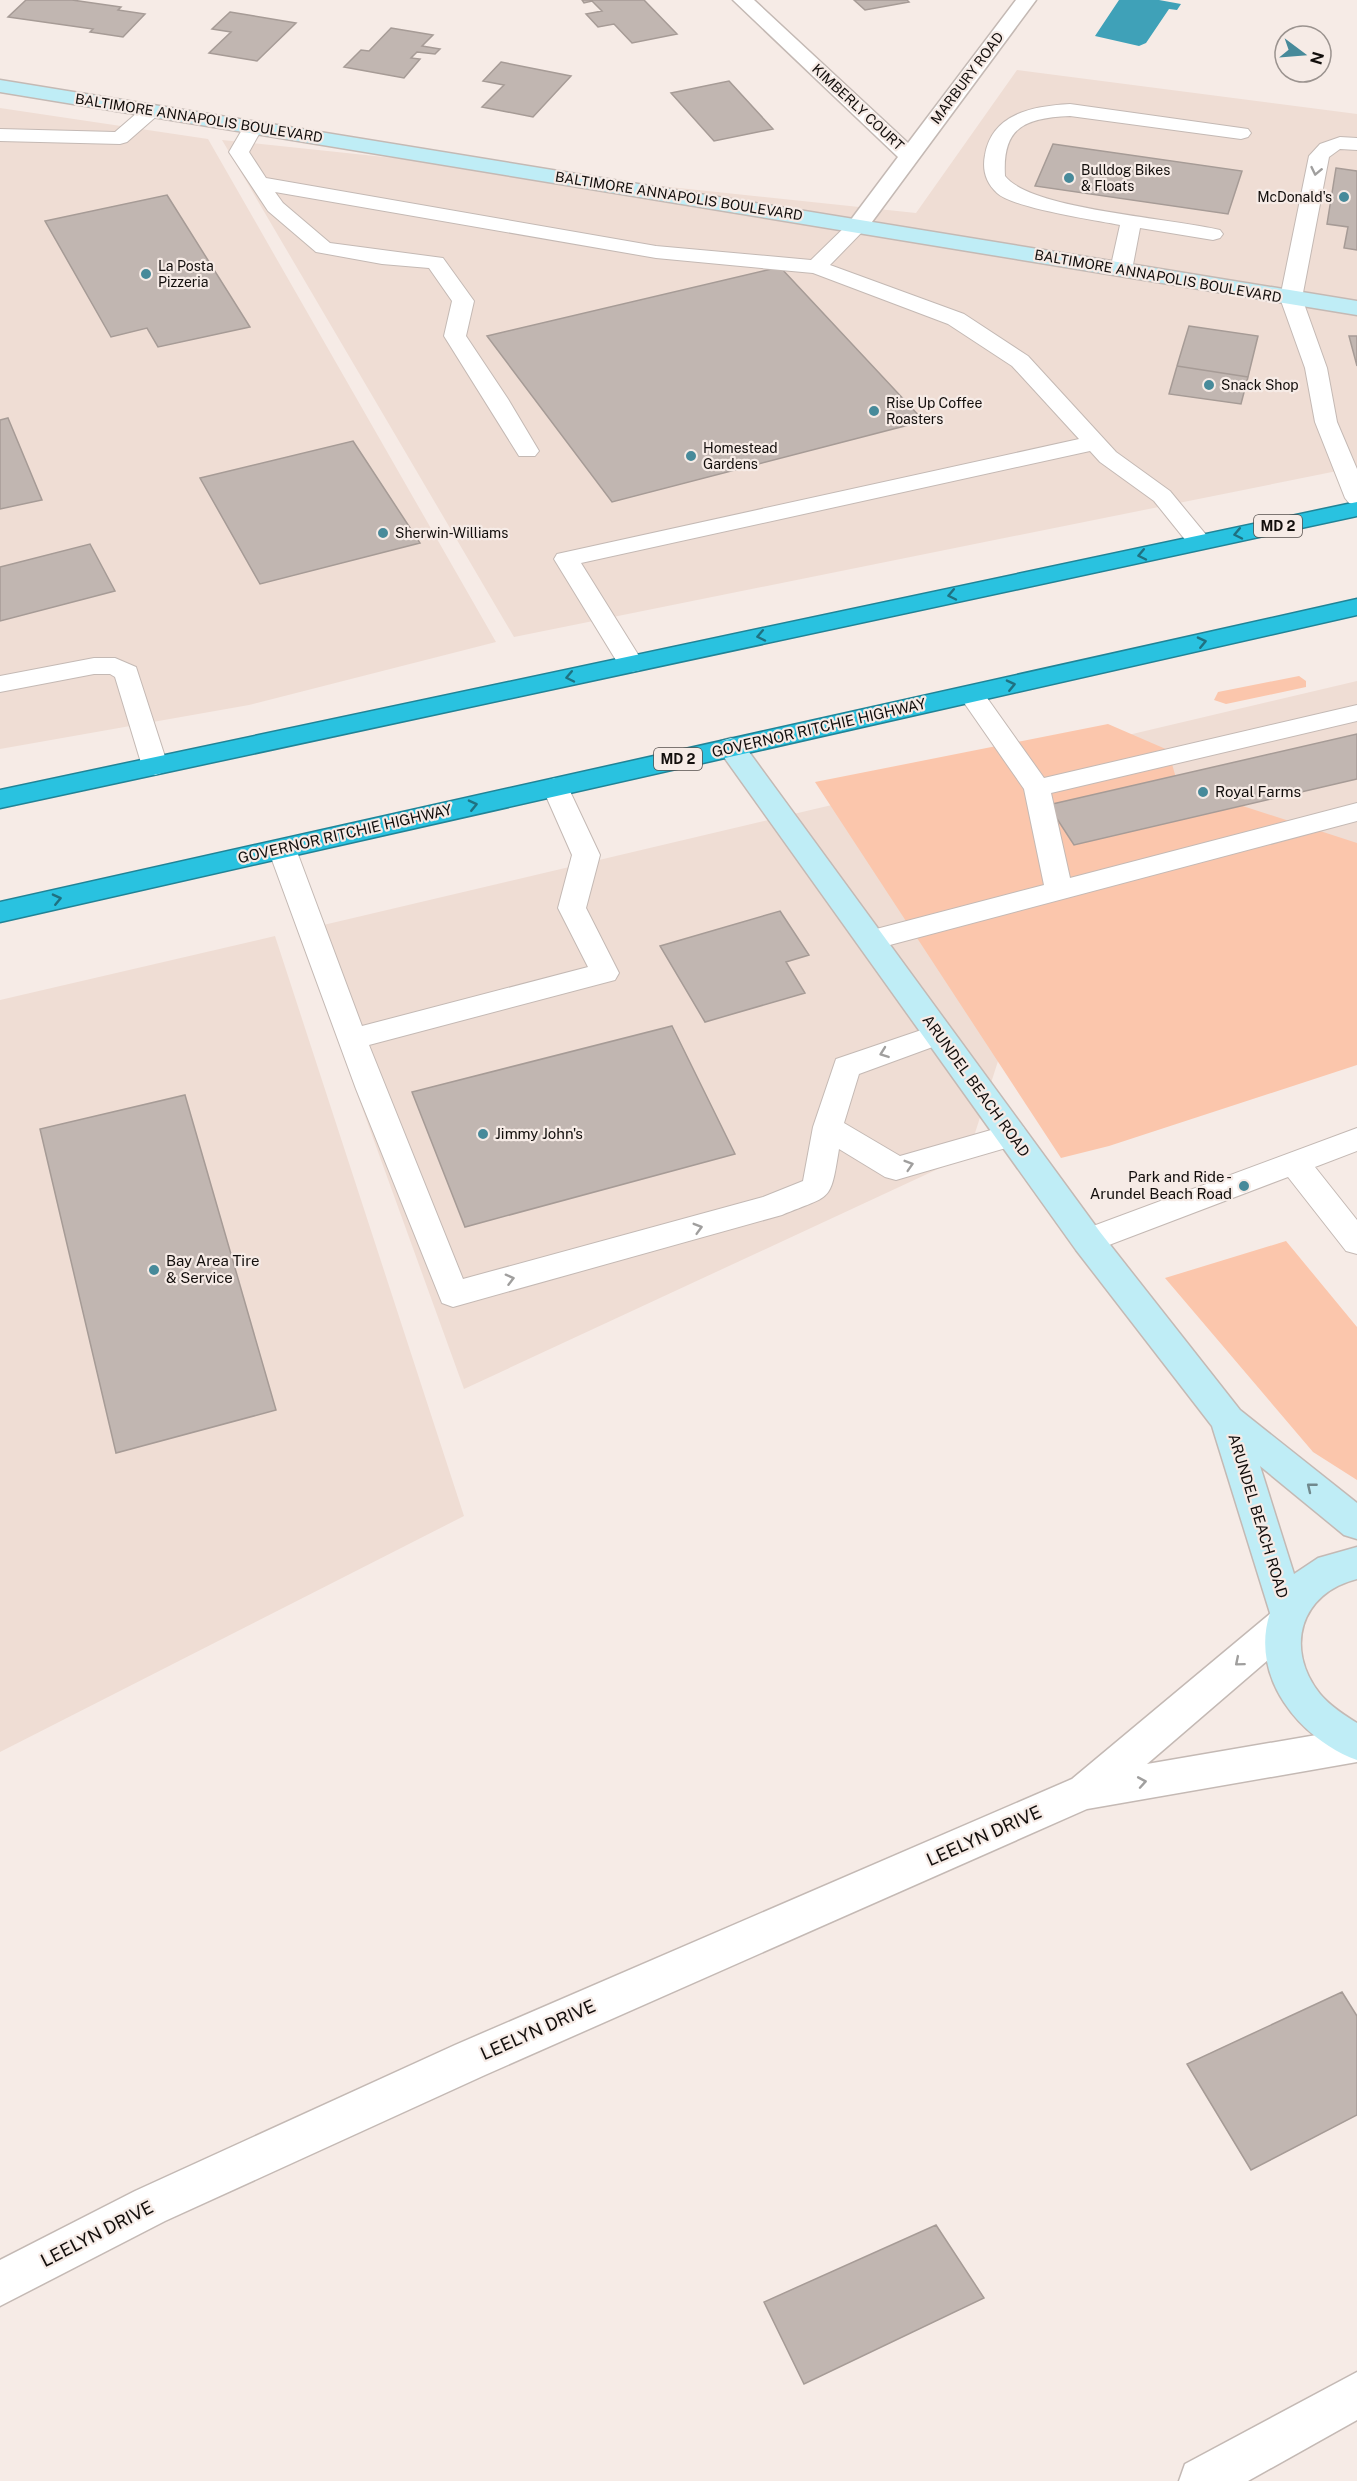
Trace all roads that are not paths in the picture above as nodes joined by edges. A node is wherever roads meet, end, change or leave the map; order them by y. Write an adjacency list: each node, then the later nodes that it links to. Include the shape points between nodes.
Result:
1 (743, 0): 9 (street, KIMBERLY COURT)
2 (1026, 0): 9 (street, MARBURY ROAD)
3 (0, 86): 4 (street, BALTIMORE ANNAPOLIS BOULEVARD)
4 (152, 111): 5 (street, BALTIMORE ANNAPOLIS BOULEVARD); 7 (lane, via 120,138)
5 (253, 127): 10 (lane, via 239,152); 12 (street, BALTIMORE ANNAPOLIS BOULEVARD)
6 (1241, 133): 11 (lane, via 1070,110 1027,115 1001,132 993,167 994,177 1005,189 1058,208)
7 (0, 135)
8 (1357, 144): 16 (lane, one-way to 16, via 1340,141 1319,156)
9 (909, 156): 12 (street, KIMBERLY COURT)
10 (259, 183): 14 (lane, via 656,252); 19 (lane, via 275,207 323,248 436,262 463,301 455,336)
11 (1131, 221): 13 (lane); 15 (lane)
12 (858, 225): 14 (lane); 15 (street, BALTIMORE ANNAPOLIS BOULEVARD)
13 (1213, 234)
14 (816, 267): 18 (lane, via 956,319 1020,361)
15 (1121, 270): 16 (street, BALTIMORE ANNAPOLIS BOULEVARD)
16 (1291, 298): 17 (street, BALTIMORE ANNAPOLIS BOULEVARD); 20 (lane, via 1317,368 1326,422)
17 (1357, 308)
18 (1095, 443): 22 (lane, via 1162,496); 24 (lane, via 566,559)
19 (527, 451)
20 (1357, 498)
21 (1357, 509): 22 (highway, MD 2, one-way to 22)
22 (1200, 542): 24 (highway, MD 2, one-way to 24)
23 (1357, 607): 26 (highway, GOVERNOR RITCHIE HIGHWAY / MD 2, one-way to 23)
24 (632, 664): 29 (highway, MD 2, one-way to 29)
25 (0, 684): 29 (lane, via 94,666 115,666 127,673)
26 (970, 694): 28 (highway, GOVERNOR RITCHIE HIGHWAY / MD 2); 31 (lane)
27 (1357, 713): 31 (lane)
28 (731, 747): 30 (highway, GOVERNOR RITCHIE HIGHWAY / MD 2); 37 (street, ARUNDEL BEACH ROAD)
29 (155, 766): 32 (highway, MD 2)
30 (555, 787): 34 (highway, GOVERNOR RITCHIE HIGHWAY / MD 2, one-way to 30); 39 (lane, via 586,855 572,908 605,973)
31 (1037, 788): 35 (lane)
32 (0, 798)
33 (1357, 812): 35 (lane)
34 (282, 849): 36 (highway, GOVERNOR RITCHIE HIGHWAY / MD 2, one-way to 34); 39 (lane)
35 (1059, 892): 37 (lane)
36 (0, 912)
37 (871, 940): 38 (street, ARUNDEL BEACH ROAD)
38 (939, 1034): 40 (lane, one-way to 40, via 846,1067); 41 (street, ARUNDEL BEACH ROAD)
39 (353, 1039): 40 (lane, one-way to 40, via 453,1294 771,1207 817,1188)
40 (828, 1127): 41 (lane, one-way to 41, via 896,1169)
41 (1012, 1136): 44 (street, ARUNDEL BEACH ROAD)
42 (1357, 1139): 43 (lane)
43 (1295, 1164): 44 (lane); 45 (lane)
44 (1088, 1241): 46 (street, ARUNDEL BEACH ROAD)
45 (1357, 1242)
46 (1228, 1420): 47 (street, ARUNDEL BEACH ROAD, one-way to 46); 49 (street, ARUNDEL BEACH ROAD)
47 (1357, 1524)
48 (1357, 1563): 49 (street, via 1323,1574 1302,1590)
49 (1286, 1618): 50 (street, ARUNDEL BEACH ROAD, via 1282,1651 1290,1679 1307,1706); 51 (street, LEELYN DRIVE, one-way to 51)
50 (1357, 1744): 51 (street, LEELYN DRIVE, one-way to 50)
51 (1084, 1792): 52 (street, LEELYN DRIVE, via 470,2060 150,2206)
52 (0, 2283)
53 (1357, 2395): 54 (street)
54 (1203, 2481)

